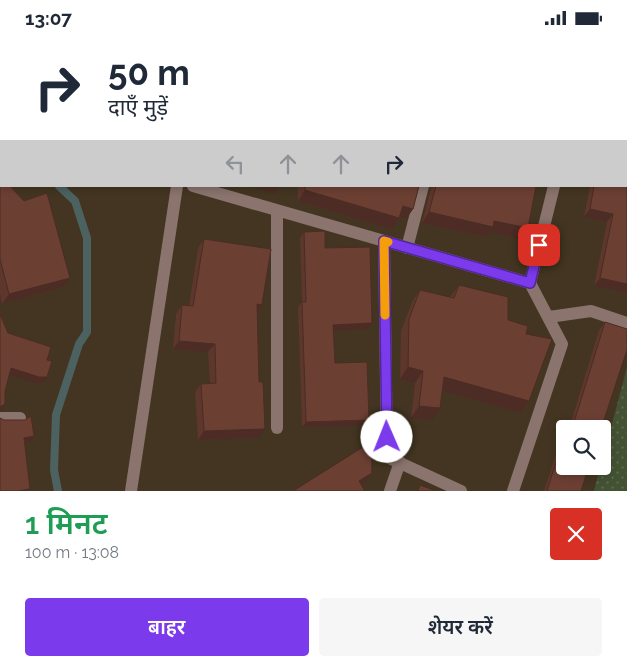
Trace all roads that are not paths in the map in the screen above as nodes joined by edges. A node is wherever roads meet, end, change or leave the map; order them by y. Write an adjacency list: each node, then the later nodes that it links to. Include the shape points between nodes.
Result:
1 (177, 187): 15 (street)
2 (423, 187): 7 (street)
3 (554, 187): 8 (street)
4 (211, 189): 5 (street)
5 (277, 211): 6 (street); 13 (street)
6 (384, 241): 7 (street); 14 (street, via 387,457)
7 (407, 247): 8 (street)
8 (530, 283): 9 (street)
9 (549, 317): 10 (street, via 591,311); 18 (street, via 562,344)
10 (627, 323)
11 (20, 417): 12 (street)
12 (0, 418)
13 (277, 428)
14 (400, 461): 16 (street); 17 (street)
15 (131, 491)
16 (390, 491)
17 (461, 491)
18 (513, 491)

